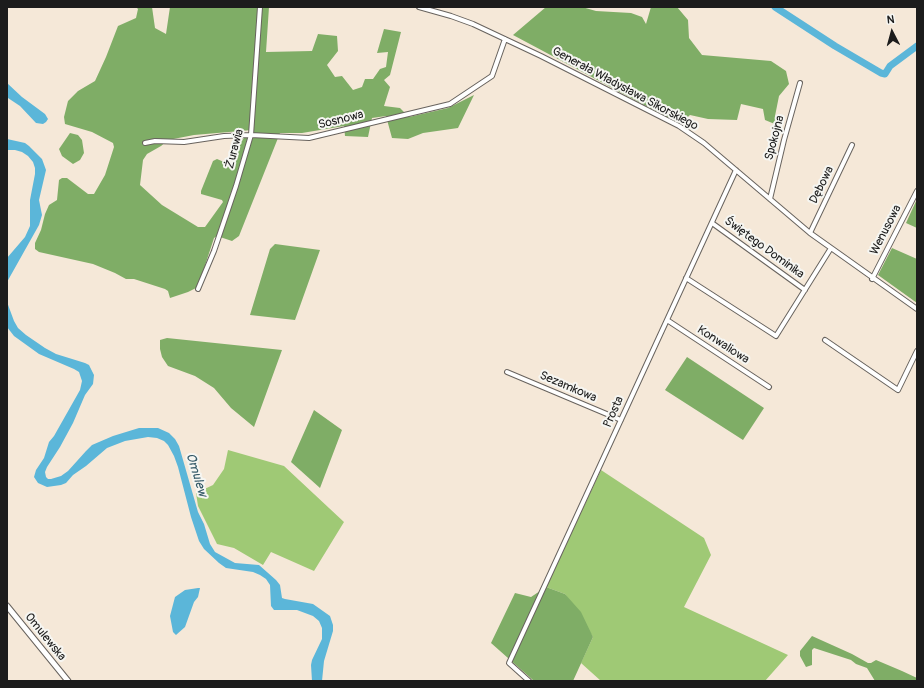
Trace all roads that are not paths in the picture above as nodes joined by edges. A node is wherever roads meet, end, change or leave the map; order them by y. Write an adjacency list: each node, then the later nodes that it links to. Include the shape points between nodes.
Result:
1 (260, 7): 5 (street, Żurawia)
2 (419, 7): 3 (street, Generała Władysława Sikorskiego, via 452,16)
3 (505, 39): 5 (street, Sosnowa, via 492,76 450,104 309,138); 8 (street, Generała Władysława Sikorskiego, via 679,126)
4 (800, 83): 10 (street, Spokojna)
5 (251, 135): 6 (street, Sosnowa); 16 (street, Żurawia, via 214,251)
6 (145, 143)
7 (852, 145): 12 (street, Dębowa)
8 (736, 170): 10 (street, Generała Władysława Sikorskiego); 11 (street, Prosta)
9 (917, 191): 15 (street, Wenusowa)
10 (770, 199): 12 (street, Generała Władysława Sikorskiego)
11 (712, 223): 14 (street, Prosta); 17 (street, Świętego Dominika)
12 (810, 233): 13 (street, Generała Władysława Sikorskiego)
13 (831, 248): 15 (street, Generała Władysława Sikorskiego); 17 (street)
14 (686, 278): 17 (street, via 776,336); 19 (street, Prosta)
15 (872, 278): 18 (street, Generała Władysława Sikorskiego)
16 (198, 289)
17 (806, 290)
18 (917, 309)
19 (667, 320): 23 (street, Konwaliowa); 24 (street, Prosta)
20 (825, 340): 21 (street, via 898,390)
21 (917, 351)
22 (507, 372): 24 (street, Sezamkowa)
23 (769, 387)
24 (621, 420): 27 (street, Prosta, via 509,663)
25 (7, 606): 26 (street, Omulewska)
26 (68, 681)
27 (529, 681)

